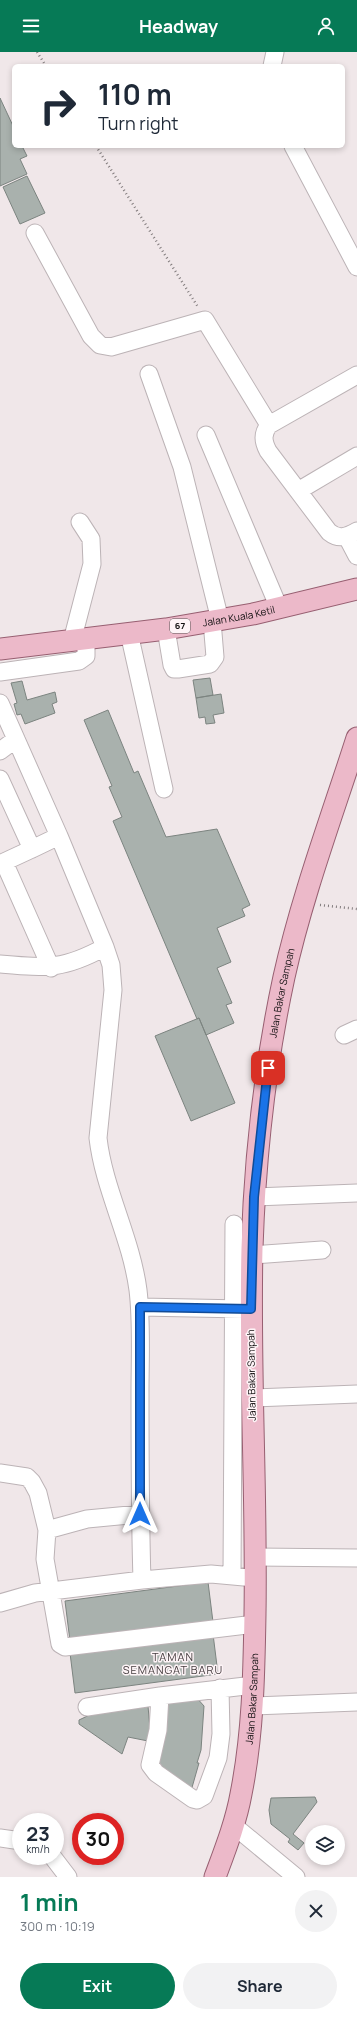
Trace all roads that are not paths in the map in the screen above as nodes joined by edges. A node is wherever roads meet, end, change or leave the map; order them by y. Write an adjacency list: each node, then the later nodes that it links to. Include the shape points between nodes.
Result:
1 (275, 52): 2 (street)
2 (272, 64)
3 (294, 148): 5 (street)
4 (35, 233): 8 (street, via 91,336 100,345 111,347 205,320)
5 (356, 261)
6 (149, 374): 17 (street, via 182,467)
7 (357, 375): 8 (street)
8 (269, 425): 11 (street, via 263,435 264,444)
9 (206, 435): 16 (street)
10 (357, 456): 11 (street)
11 (298, 491): 13 (street, via 328,532 336,537)
12 (80, 522): 20 (street, via 91,540 92,564)
13 (352, 534): 14 (street)
14 (357, 556)
15 (357, 589): 16 (main road, Jalan Kuala Ketil / 67)
16 (279, 608): 17 (main road, Jalan Kuala Ketil / 67)
17 (216, 621): 18 (main road, Jalan Kuala Ketil / 67); 18 (street, via 215,657 210,664 174,668)
18 (166, 629): 19 (main road, Jalan Kuala Ketil / 67)
19 (129, 633): 20 (main road, Jalan Kuala Ketil / 67); 28 (street)
20 (79, 640): 21 (main road, Jalan Kuala Ketil / 67); 22 (street, via 86,656 79,661)
21 (0, 650)
22 (0, 672)
23 (0, 703): 25 (street)
24 (357, 738): 35 (main road, Jalan Bakar Sampah, via 304,903 284,975 269,1055)
25 (16, 739): 26 (street); 29 (street)
26 (0, 751)
27 (0, 779): 30 (street)
28 (164, 789)
29 (59, 836): 30 (street); 31 (street)
30 (32, 849): 33 (street, via 4,862)
31 (105, 947): 33 (street, via 67,964); 39 (street, via 111,965 113,990 98,1138 101,1162 133,1266)
32 (0, 964): 33 (street)
33 (51, 968)
34 (357, 1193): 35 (street)
35 (254, 1197): 38 (main road, Jalan Bakar Sampah)
36 (234, 1224): 40 (street)
37 (322, 1250): 38 (street)
38 (252, 1255): 40 (main road, Jalan Bakar Sampah)
39 (140, 1307): 40 (street); 44 (street)
40 (242, 1309): 42 (main road, Jalan Bakar Sampah); 48 (street)
41 (357, 1394): 42 (street)
42 (251, 1398): 47 (main road, Jalan Bakar Sampah)
43 (0, 1473): 45 (street, via 20,1475 32,1482 38,1493)
44 (140, 1514): 45 (street, via 87,1519); 49 (street)
45 (47, 1530): 50 (street, via 45,1559)
46 (357, 1558): 47 (street)
47 (255, 1567): 48 (street); 52 (main road, Jalan Bakar Sampah)
48 (232, 1575): 49 (street, via 211,1574)
49 (142, 1580): 50 (street)
50 (50, 1592): 51 (street, via 35,1593); 52 (street, via 60,1644 65,1647)
51 (0, 1603)
52 (255, 1624): 53 (main road, Jalan Bakar Sampah)
53 (254, 1685): 54 (street); 57 (main road, Jalan Bakar Sampah)
54 (220, 1688): 55 (street); 55 (street, via 221,1728 218,1758 204,1796 197,1800 156,1773 150,1765 157,1734)
55 (160, 1696): 58 (street)
56 (357, 1702): 57 (street)
57 (252, 1706): 59 (main road, Jalan Bakar Sampah, via 245,1774)
58 (87, 1707)
59 (233, 1825): 64 (main road, Jalan Bakar Sampah); 65 (street)
60 (0, 1838): 61 (street)
61 (12, 1840)
62 (59, 1865): 63 (street)
63 (68, 1877)
64 (215, 1877)
65 (296, 1877)

